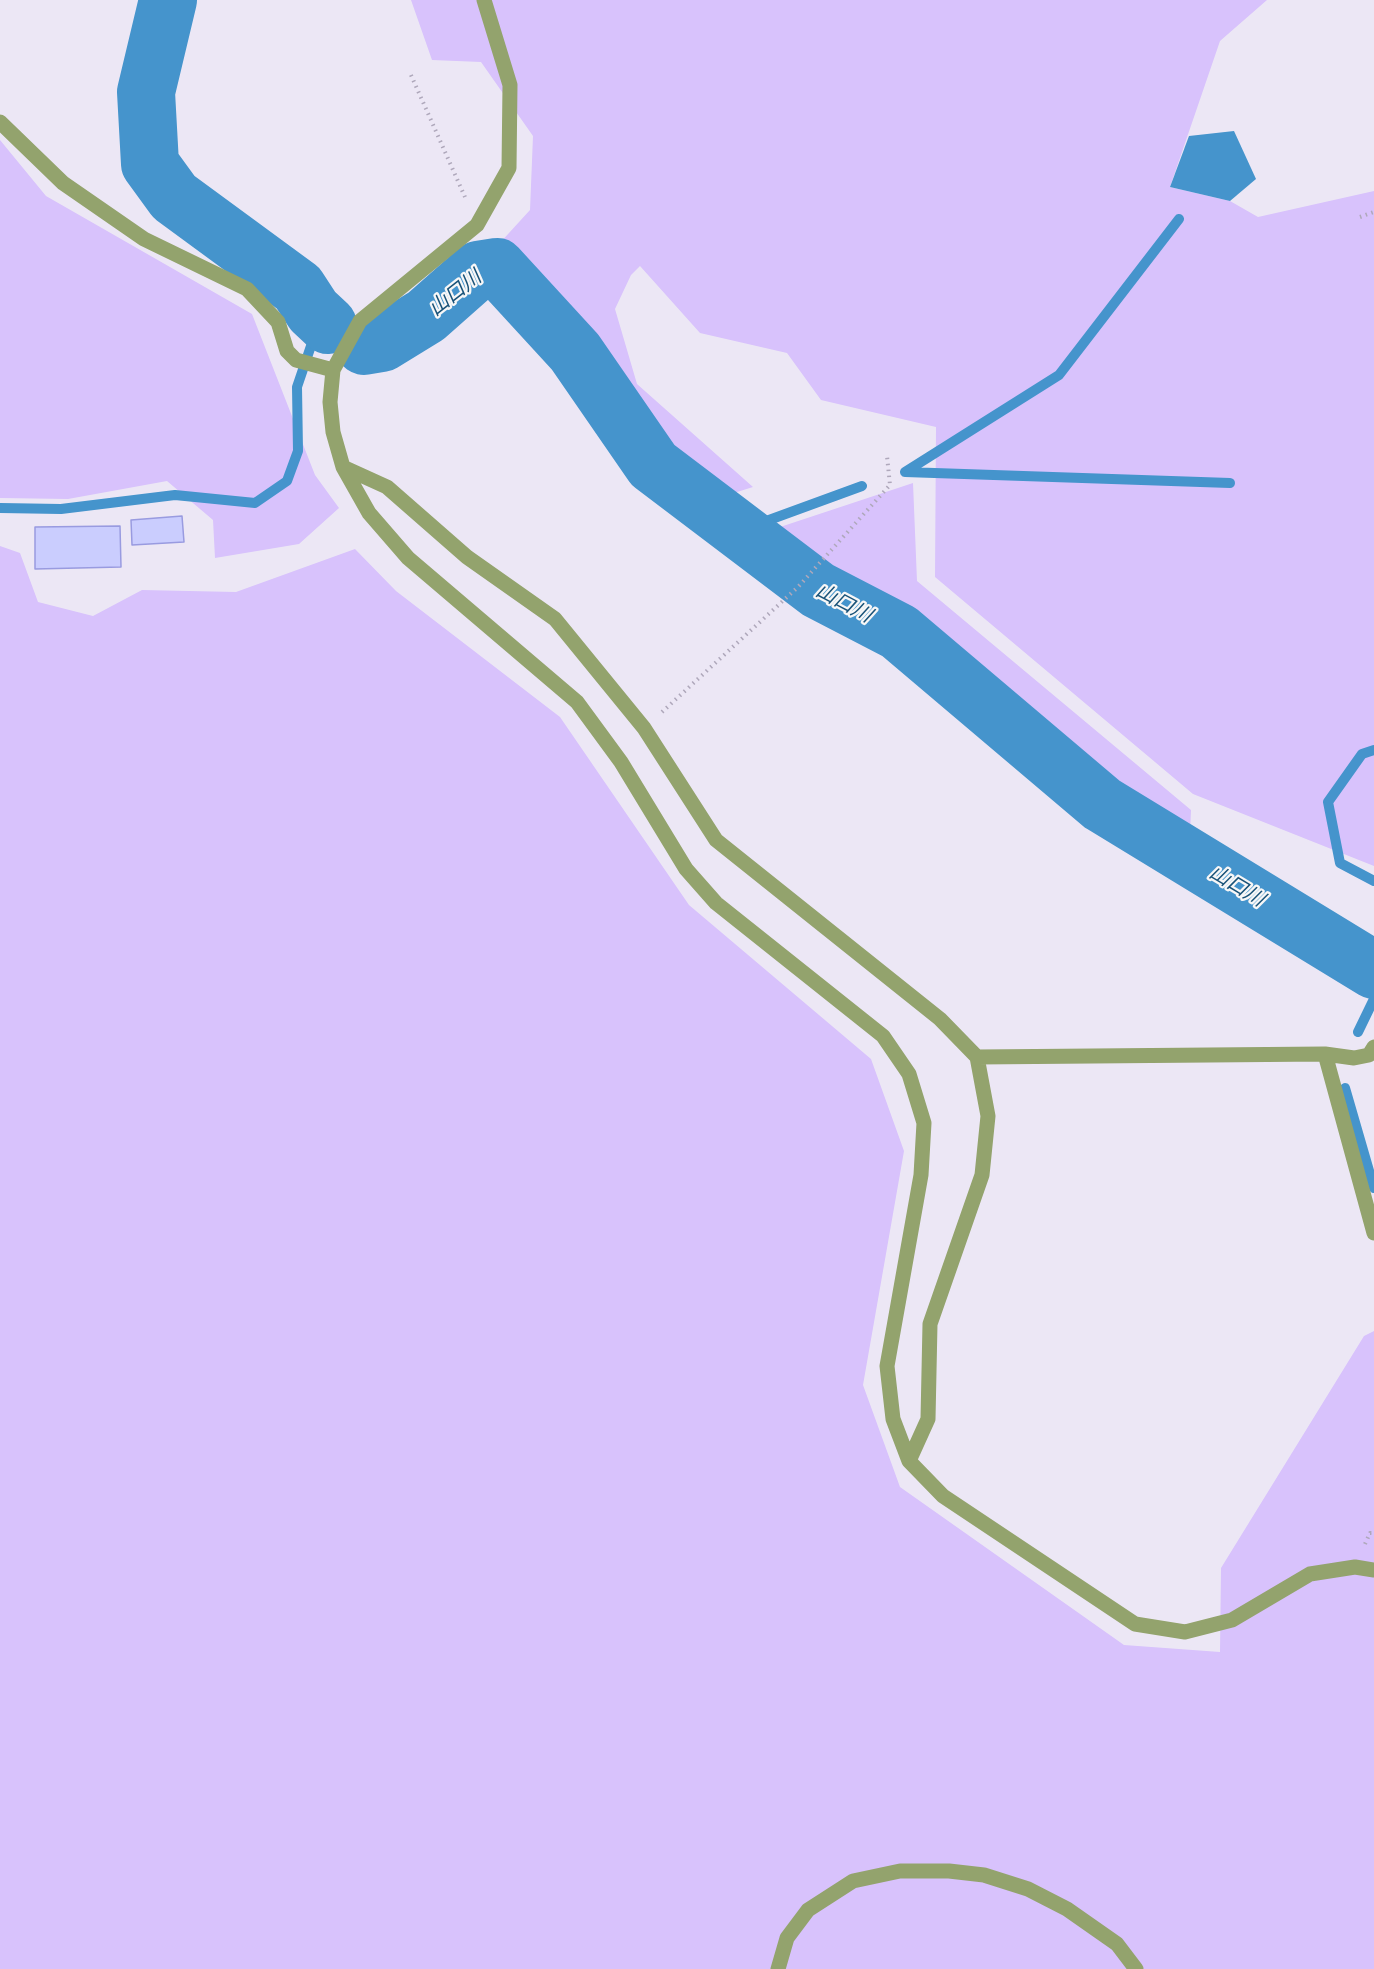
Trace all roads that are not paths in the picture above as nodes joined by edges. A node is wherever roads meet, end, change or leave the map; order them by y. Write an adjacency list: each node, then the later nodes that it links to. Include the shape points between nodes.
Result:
1 (484, 0): 3 (street, via 510,85 509,168 477,225 360,321)
2 (0, 122): 3 (street, via 63,183 144,239 247,289 278,322 287,351 296,360)
3 (326, 368): 4 (street, via 333,432)
4 (343, 467): 7 (street, via 387,487 467,557 555,619 644,728 716,840 940,1019); 9 (street, via 369,513 408,558 577,702 621,762 686,869 716,903 883,1036 909,1074 924,1123 921,1175 887,1366 893,1419)
5 (1374, 1047): 6 (street, via 1369,1055 1354,1058)
6 (1325, 1054): 7 (street); 8 (street)
7 (977, 1057): 9 (street, via 988,1116 982,1175 930,1324 928,1419)
8 (1374, 1233)
9 (909, 1461): 10 (street, via 943,1496 1135,1624 1185,1632 1232,1620 1310,1574 1355,1567)
10 (1374, 1570)
11 (778, 1969): 12 (street, via 787,1938 808,1910 852,1881 900,1871 984,1875 1028,1889 1067,1909 1117,1944)
12 (1136, 1969)

